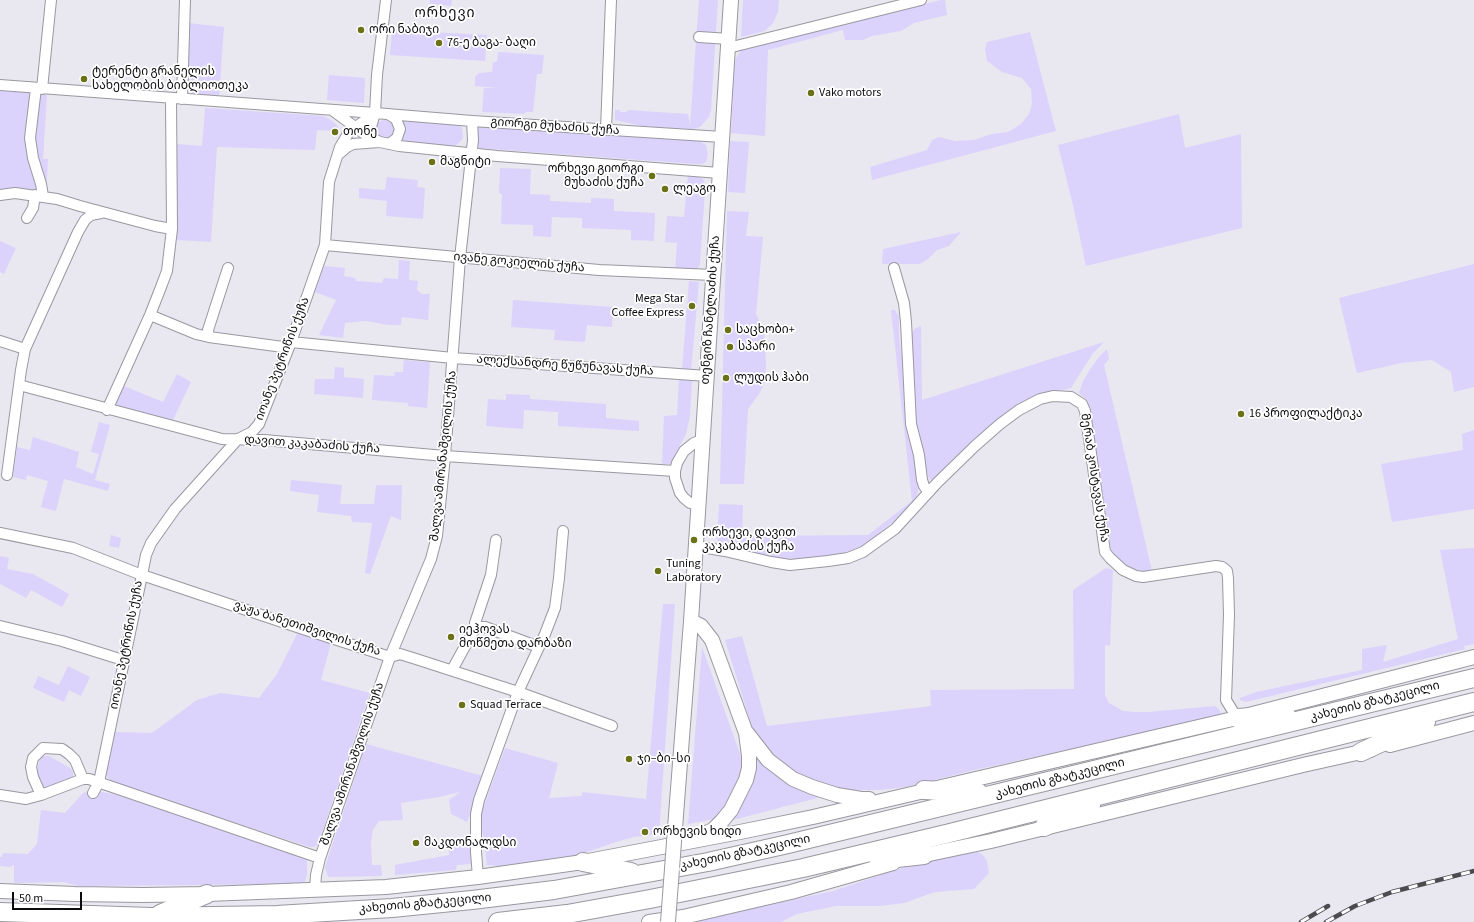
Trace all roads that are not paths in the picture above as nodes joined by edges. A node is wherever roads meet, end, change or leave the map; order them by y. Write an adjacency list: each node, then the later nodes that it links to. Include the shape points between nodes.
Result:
1 (51, 0): 10 (street)
2 (185, 0): 12 (street)
3 (386, 0): 14 (street, via 377,75)
4 (611, 0): 18 (street)
5 (731, 0): 8 (street, თენგიზ ჩანტლაძის ქუჩა)
6 (921, 0): 8 (street)
7 (699, 38): 8 (street)
8 (728, 43): 19 (street, თენგიზ ჩანტლაძის ქუჩა)
9 (0, 85): 10 (street, გიორგი მუხაძის ქუჩა)
10 (39, 89): 11 (street, გიორგი მუხაძის ქუჩა); 25 (street, via 30,138 41,184)
11 (171, 98): 12 (street, გიორგი მუხაძის ქუჩა); 28 (street)
12 (182, 99): 13 (street, გიორგი მუხაძის ქუჩა)
13 (332, 110): 14 (street, გიორგი მუხაძის ქუჩა); 17 (street)
14 (376, 113): 15 (street, გიორგი მუხაძის ქუჩა); 17 (street, იოანე პეტრიწის ქუჩა); 20 (street, via 371,134)
15 (388, 114): 16 (street, გიორგი მუხაძის ქუჩა); 20 (street, via 396,119 400,129 397,138)
16 (472, 121): 18 (street, გიორგი მუხაძის ქუჩა); 21 (street, შალვა ამირანაშვილის ქუჩა)
17 (355, 127): 20 (street); 22 (street, იოანე პეტრიწის ქუჩა, via 344,138)
18 (606, 130): 19 (street, გიორგი მუხაძის ქუჩა)
19 (722, 137): 23 (street, თენგიზ ჩანტლაძის ქუჩა)
20 (381, 142): 21 (street); 22 (street, via 353,144)
21 (472, 153): 23 (street); 30 (street, შალვა ამირანაშვილის ქუჩა)
22 (338, 156): 29 (street, იოანე პეტრიწის ქუჩა, via 330,182)
23 (720, 173): 33 (street, თენგიზ ჩანტლაძის ქუჩა)
24 (0, 195): 25 (street, via 15,193)
25 (39, 196): 26 (street); 27 (street)
26 (103, 212): 28 (street); 38 (street, via 91,215 78,232)
27 (27, 218)
28 (172, 229): 34 (street, via 167,270)
29 (325, 245): 30 (street, ივანე გოკიელის ქუჩა); 37 (street, იოანე პეტრიწის ქუჩა)
30 (460, 258): 33 (street, ივანე გოკიელის ქუჩა, via 599,270); 39 (street, შალვა ამირანაშვილის ქუჩა)
31 (228, 268): 35 (street, via 208,330)
32 (894, 268): 48 (street, via 904,303 911,424 922,480)
33 (713, 275): 40 (street, თენგიზ ჩანტლაძის ქუჩა)
34 (150, 315): 35 (street, ალექსანდრე წუწუნავას ქუჩა); 42 (street)
35 (209, 337): 37 (street, ალექსანდრე წუწუნავას ქუჩა, via 283,347)
36 (0, 341): 38 (street)
37 (291, 342): 39 (street, ალექსანდრე წუწუნავას ქუჩა); 43 (street, იოანე პეტრიწის ქუჩა, via 259,424 252,432)
38 (25, 349): 41 (street)
39 (453, 358): 40 (street, ალექსანდრე წუწუნავას ქუჩა); 45 (street, შალვა ამირანაშვილის ქუჩა)
40 (707, 376): 44 (street, თენგიზ ჩანტლაძის ქუჩა)
41 (19, 386): 42 (street, დავით კაკაბაძის ქუჩა); 47 (street)
42 (107, 410): 43 (street, დავით კაკაბაძის ქუჩა, via 222,439)
43 (238, 440): 45 (street, დავით კაკაბაძის ქუჩა, via 264,440); 54 (street, იოანე პეტრიწის ქუჩა, via 176,509 151,543)
44 (702, 440): 46 (street, via 684,451); 49 (street, თენგიზ ჩანტლაძის ქუჩა)
45 (445, 456): 46 (street, დავით კაკაბაძის ქუჩა); 59 (street, შალვა ამირანაშვილის ქუჩა, via 434,549)
46 (675, 471): 49 (street, via 680,493 690,503)
47 (7, 475)
48 (929, 492): 53 (street, მერაბ კოსტავას ქუჩა, via 895,529 863,552 848,558 790,565); 67 (street, მერაბ კოსტავას ქუჩა, via 975,446 1019,410 1040,399 1053,396 1077,400 1085,411 1104,545 1110,558 1123,570 1144,577 1216,566 1227,571 1229,615 1226,700)
49 (698, 505): 53 (street, თენგიზ ჩანტლაძის ქუჩა)
50 (563, 531): 58 (street, via 556,603)
51 (0, 533): 54 (street, ვაჟა ბანეთიშვილის ქუჩა, via 74,548)
52 (496, 540): 57 (street, via 491,575 475,623)
53 (695, 546): 55 (street, თენგიზ ჩანტლაძის ქუჩა)
54 (142, 575): 59 (street, ვაჟა ბანეთიშვილის ქუჩა); 61 (street, იოანე პეტრიწის ქუჩა)
55 (691, 621): 70 (street, via 704,629 712,640); 96 (street, თენგიზ ჩანტლაძის ქუჩა, bridge)
56 (0, 626): 61 (street, via 62,641)
57 (479, 627): 58 (street); 62 (street, via 474,630)
58 (539, 647): 64 (street)
59 (390, 656): 62 (street, ვაჟა ბანეთიშვილის ქუჩა, via 400,654); 84 (street, შალვა ამირანაშვილის ქუჩა)
60 (1474, 657): 67 (street, კახეთის გზატკეცილი)
61 (123, 660): 73 (street, იოანე პეტრიწის ქუჩა)
62 (452, 670): 64 (street, ვაჟა ბანეთიშვილის ქუჩა)
63 (1474, 678): 66 (highway, კახეთის გზატკეცილი)
64 (518, 692): 69 (street, ვაჟა ბანეთიშვილის ქუჩა); 88 (street, via 476,814)
65 (1469, 703): 71 (highway); 74 (highway, კახეთის გზატკეცილი)
66 (1331, 712): 67 (highway); 77 (highway, კახეთის გზატკეცილი)
67 (1237, 718): 75 (street, კახეთის გზატკეცილი)
68 (1474, 723): 71 (street)
69 (612, 726)
70 (746, 733): 80 (street, via 768,760 792,779 824,791 861,799); 82 (street, via 749,768 737,800 713,830)
71 (1361, 752): 81 (street)
72 (83, 780): 73 (street); 79 (street); 79 (street, via 75,760 69,754 62,749 43,748 33,758 31,767)
73 (99, 782): 76 (street, იოანე პეტრიწის ქუჩა); 84 (street)
74 (1127, 788): 81 (highway); 86 (highway, კახეთის გზატკეცილი)
75 (924, 790): 77 (highway); 80 (street, კახეთის გზატკეცილი)
76 (93, 793)
77 (998, 794): 87 (highway, კახეთის გზატკეცილი, via 708,862)
78 (0, 795): 79 (street, via 26,799)
79 (41, 795)
80 (892, 798): 82 (street, კახეთის გზატკეცილი)
81 (1044, 827): 83 (street)
82 (681, 844): 85 (street, კახეთის გზატკეცილი)
83 (924, 855): 86 (highway); 95 (street, via 792,892 683,917)
84 (320, 858): 89 (street, შალვა ამირანაშვილის ქუჩა)
85 (583, 862): 87 (highway); 88 (street, კახეთის გზატკეცილი)
86 (803, 868): 94 (highway, კახეთის გზატკეცილი, via 567,914)
87 (642, 874): 93 (highway, კახეთის გზატკეცილი, via 554,890 392,908 277,915)
88 (478, 877): 89 (street, კახეთის გზატკეცილი, via 386,887)
89 (315, 890): 91 (street, კახეთის გზატკეცილი)
90 (0, 891): 91 (street, კახეთის გზატკეცილი)
91 (207, 894): 93 (highway)
92 (0, 912): 93 (highway, კახეთის გზატკეცილი)
93 (151, 917)
94 (498, 922)
95 (649, 922)
96 (668, 922)

